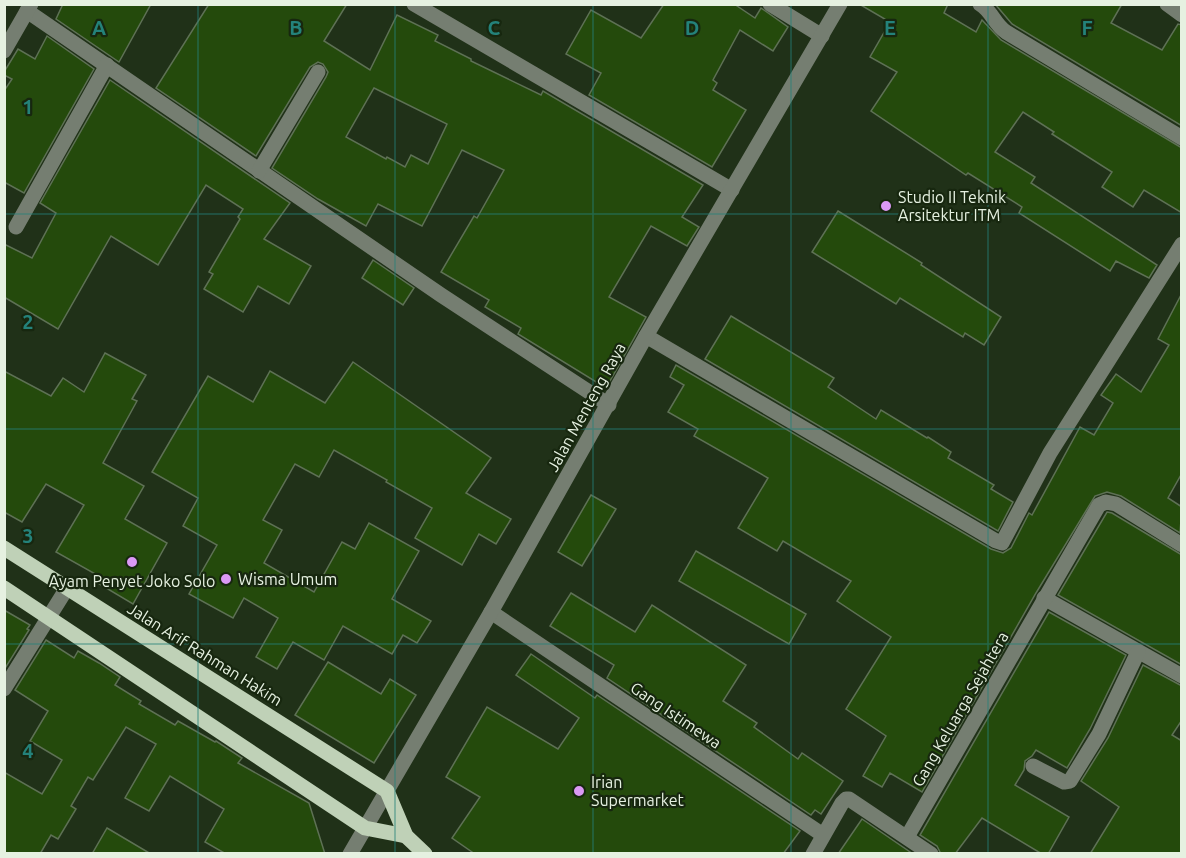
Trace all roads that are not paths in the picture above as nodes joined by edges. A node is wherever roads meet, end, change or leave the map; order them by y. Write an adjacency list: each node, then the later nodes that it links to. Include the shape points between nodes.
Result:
1 (414, 4): 14 (street)
2 (770, 4): 8 (street)
3 (840, 4): 8 (street, Jalan Menteng Raya)
4 (980, 4): 12 (street, via 1006,32)
5 (1167, 4): 7 (street)
6 (29, 8): 9 (street); 10 (street)
7 (1182, 15)
8 (822, 36): 14 (street, Jalan Menteng Raya)
9 (4, 51)
10 (107, 65): 13 (street); 15 (street)
11 (318, 72): 13 (street)
12 (1182, 138)
13 (259, 171): 18 (street)
14 (732, 190): 17 (street, Jalan Menteng Raya)
15 (16, 227)
16 (1182, 244): 17 (street, via 1050,453 1002,543)
17 (646, 336): 18 (street, Jalan Menteng Raya)
18 (609, 405): 24 (street, Jalan Menteng Raya)
19 (1182, 544): 23 (street, Gang Keluarga Sejahtera, via 1116,504 1106,502 1099,505)
20 (4, 548): 22 (main road, Jalan Arif Rahman Hakim)
21 (4, 588): 25 (main road)
22 (67, 588): 25 (street); 30 (main road, Jalan Arif Rahman Hakim)
23 (1044, 598): 26 (street); 34 (street, Gang Keluarga Sejahtera)
24 (491, 612): 30 (street, Jalan Menteng Raya); 32 (street, Gang Istimewa)
25 (48, 616): 28 (street); 31 (main road)
26 (1138, 652): 27 (street); 29 (street, via 1099,734 1070,781 1064,782)
27 (1182, 676)
28 (4, 689)
29 (1033, 766)
30 (387, 791): 31 (street, Jalan Menteng Raya); 33 (main road)
31 (365, 828): 33 (main road); 35 (street, Jalan Menteng Raya)
32 (823, 835): 34 (street, via 842,803 849,799); 37 (street)
33 (406, 836): 36 (main road)
34 (907, 837): 38 (street)
35 (350, 854)
36 (425, 854)
37 (813, 854)
38 (931, 854)

